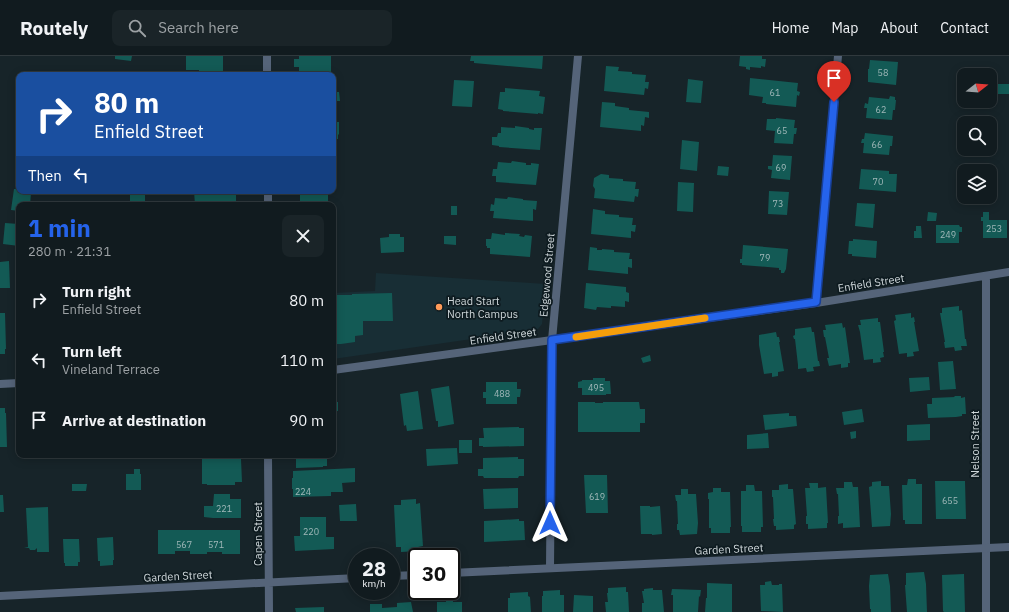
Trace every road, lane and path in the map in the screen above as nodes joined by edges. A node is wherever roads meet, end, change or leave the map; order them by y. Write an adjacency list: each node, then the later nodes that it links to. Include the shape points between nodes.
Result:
1 (267, 56): 4 (street)
2 (578, 56): 8 (street, Edgewood Street)
3 (838, 56): 7 (street)
4 (267, 72)
5 (1009, 272): 6 (street, Enfield Street)
6 (986, 276): 7 (street, Enfield Street); 14 (street, Nelson Street)
7 (816, 302): 8 (street, Enfield Street)
8 (552, 340): 9 (street, Enfield Street); 15 (street, Edgewood Street)
9 (336, 370)
10 (16, 383): 11 (street)
11 (0, 384)
12 (268, 458): 18 (street, Capen Street)
13 (1009, 547): 14 (street, Garden Street)
14 (986, 548): 15 (street, Garden Street); 21 (street, Nelson Street)
15 (550, 568): 16 (street, Garden Street)
16 (460, 573)
17 (348, 578): 18 (street, Garden Street)
18 (269, 582): 19 (street, Garden Street); 20 (street, Capen Street)
19 (0, 596)
20 (269, 612)
21 (986, 612)

